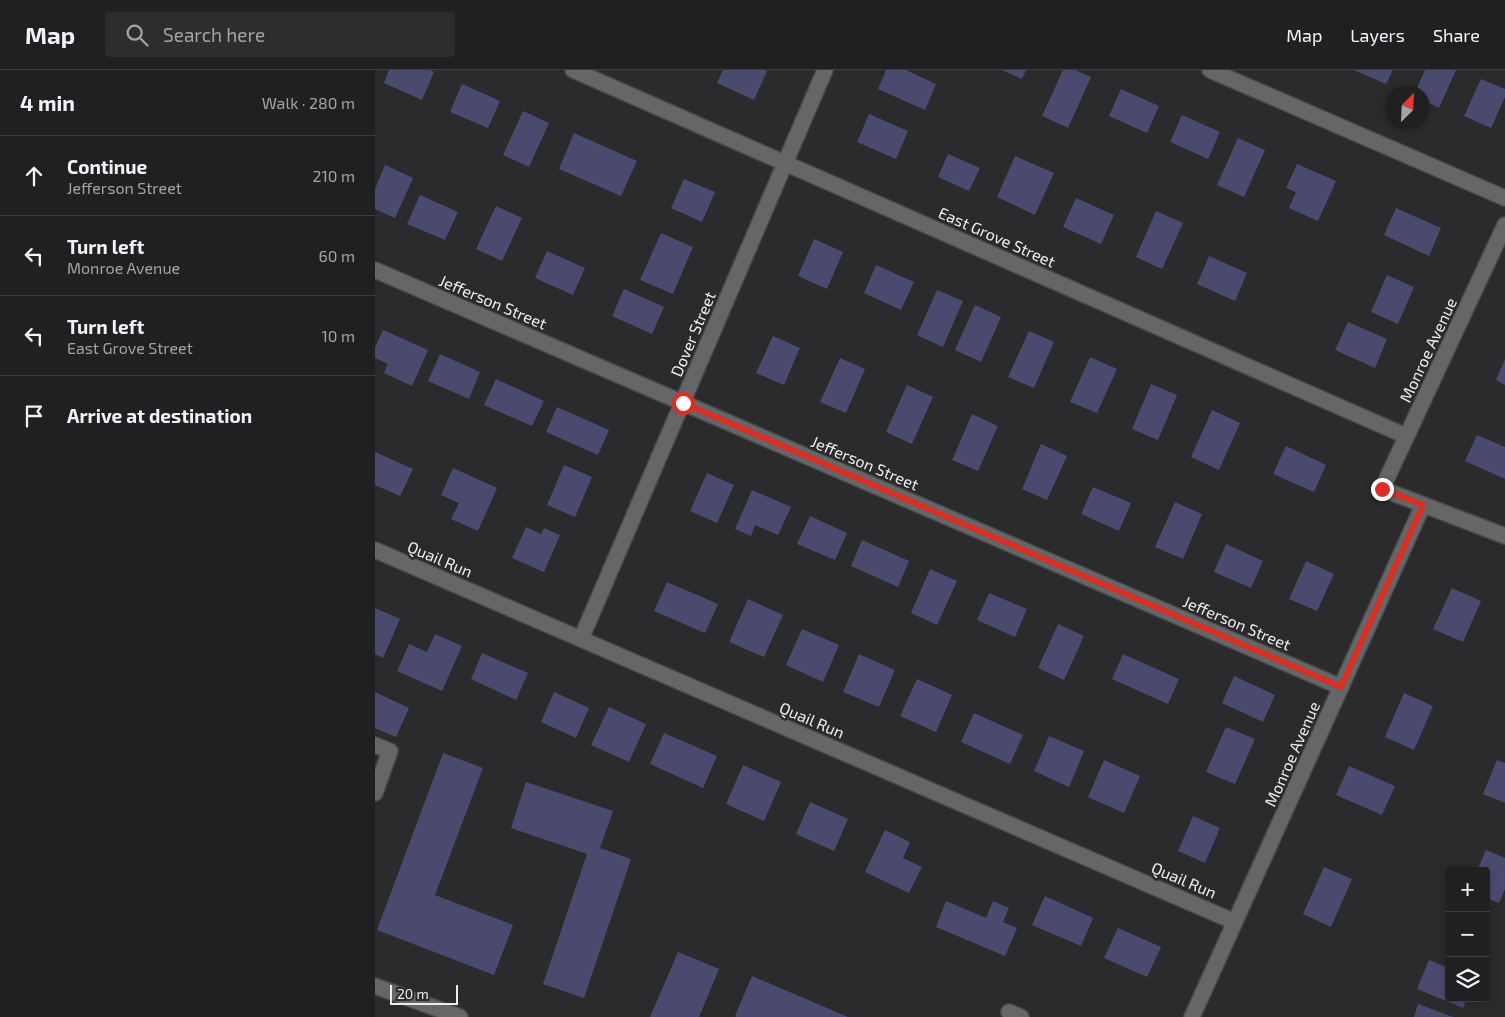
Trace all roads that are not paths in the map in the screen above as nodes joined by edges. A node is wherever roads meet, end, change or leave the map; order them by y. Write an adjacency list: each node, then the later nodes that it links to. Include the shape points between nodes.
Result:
1 (573, 70): 4 (street, East Grove Street)
2 (825, 70): 4 (street, Dover Street)
3 (1210, 70): 5 (street)
4 (785, 163): 8 (street, Dover Street); 9 (street, East Grove Street)
5 (1505, 198)
6 (1505, 225): 9 (street, Monroe Avenue)
7 (375, 270): 8 (street, Jefferson Street)
8 (683, 403): 13 (street, Dover Street); 14 (street, Jefferson Street)
9 (1407, 436): 10 (street, Monroe Avenue, via 1382,489)
10 (1423, 505): 11 (street); 14 (street, Monroe Avenue)
11 (1505, 536)
12 (375, 550): 13 (street, Quail Run)
13 (581, 639): 17 (street, Quail Run)
14 (1341, 687): 17 (street, Monroe Avenue)
15 (375, 745): 16 (street, via 390,752)
16 (375, 792)
17 (1235, 922): 20 (street, Monroe Avenue)
18 (375, 986): 19 (street)
19 (460, 1017)
20 (1192, 1017)

